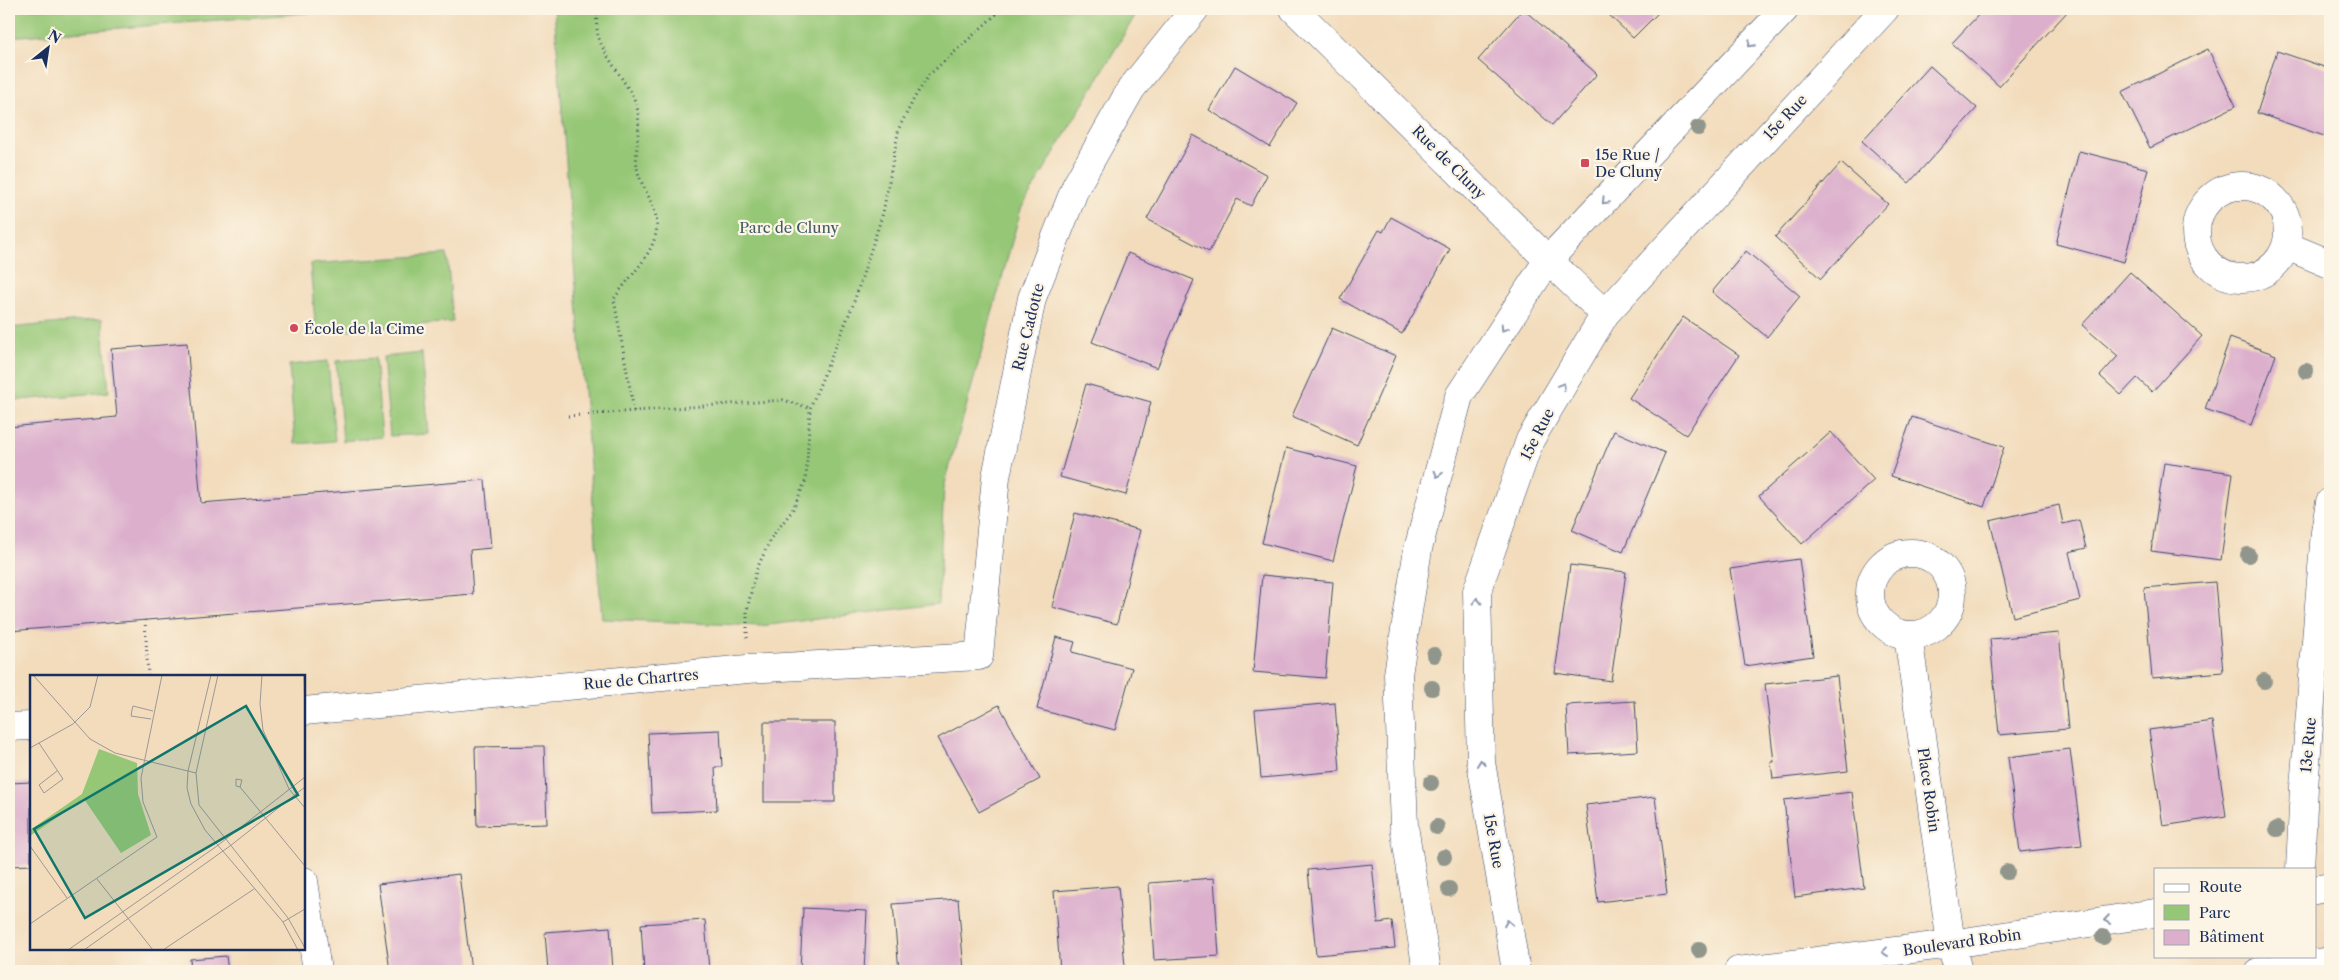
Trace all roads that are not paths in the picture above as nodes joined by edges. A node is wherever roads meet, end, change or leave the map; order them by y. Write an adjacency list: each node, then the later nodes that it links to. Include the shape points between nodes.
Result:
1 (1195, 9): 11 (street, Rue Cadotte, via 1131,89 1081,178 1032,298 996,477)
2 (1294, 9): 6 (street, Rue de Cluny)
3 (1785, 9): 6 (street, one-way to 6)
4 (1885, 9): 8 (street, 15e Rue)
5 (2287, 246): 7 (street)
6 (1548, 260): 8 (street, Rue de Cluny); 23 (street, one-way to 23, via 1459,396 1418,549 1398,674 1404,826)
7 (2330, 264)
8 (1605, 314): 24 (street, 15e Rue, one-way to 8, via 1481,762 1477,591 1530,440)
9 (2330, 502): 15 (street, 13e Rue, via 2304,787)
10 (1908, 635): 20 (street, Place Robin)
11 (979, 656): 12 (street, Rue de Chartres, via 746,669)
12 (305, 711)
13 (30, 726): 14 (street)
14 (9, 727)
15 (2300, 868)
16 (2330, 887): 18 (street)
17 (305, 888): 22 (street)
18 (2316, 890)
19 (2154, 913): 20 (street, Boulevard Robin, one-way to 20)
20 (1951, 944): 25 (street, Boulevard Robin, one-way to 25); 26 (street, Place Robin)
21 (2316, 963): 27 (street)
22 (317, 971)
23 (1427, 971)
24 (1516, 971)
25 (1738, 971)
26 (1958, 971)
27 (2260, 971)

